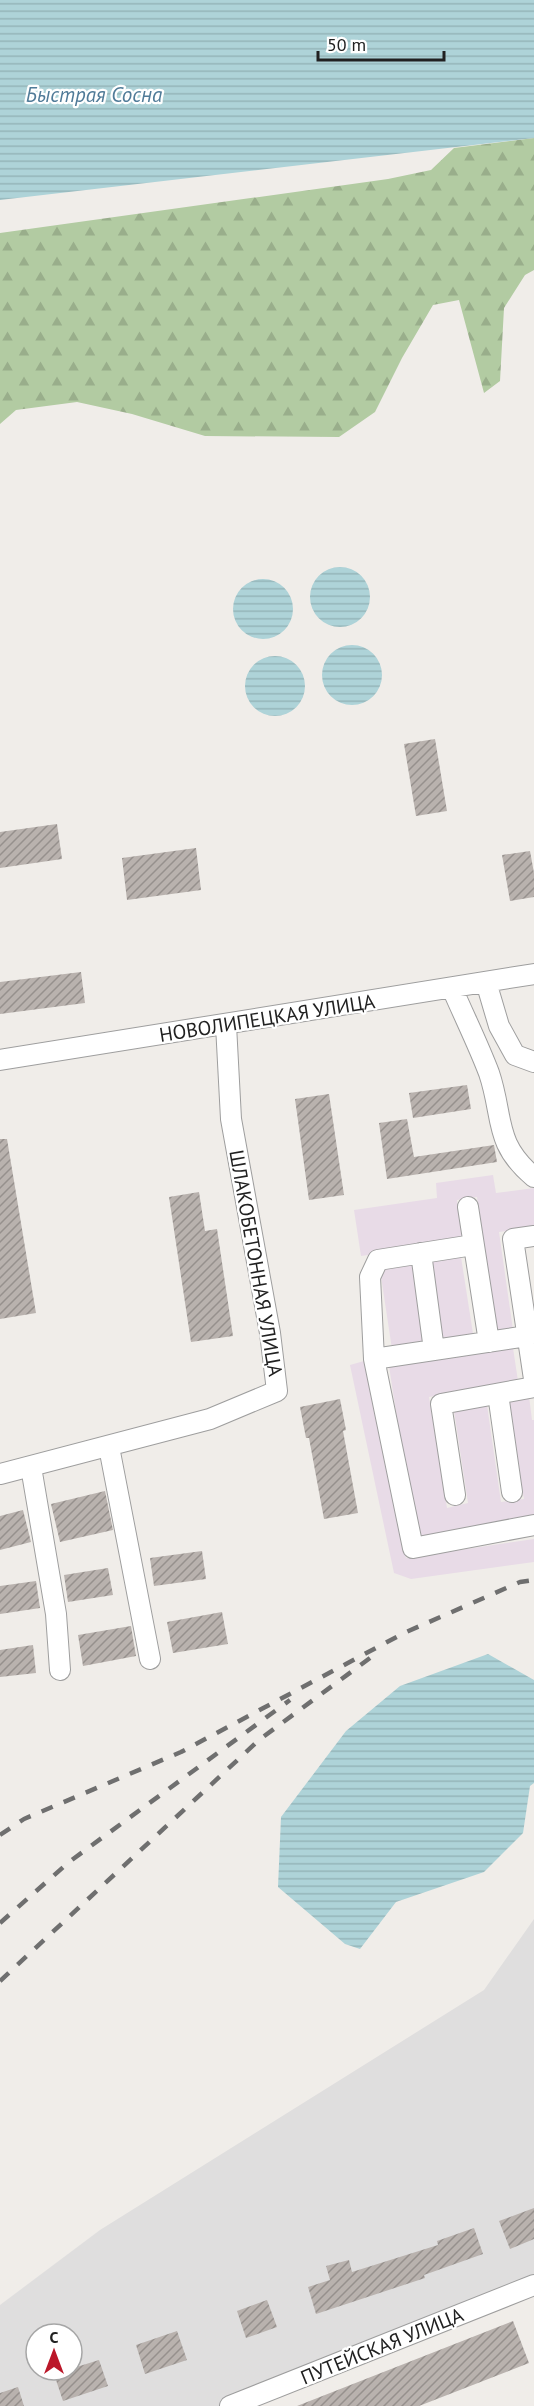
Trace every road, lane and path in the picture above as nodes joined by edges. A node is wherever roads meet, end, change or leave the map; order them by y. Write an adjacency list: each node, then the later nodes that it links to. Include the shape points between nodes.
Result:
1 (534, 974): 2 (street, НОВОЛИПЕЦКАЯ УЛИЦА)
2 (486, 982): 3 (street, НОВОЛИПЕЦКАЯ УЛИЦА); 6 (street, via 499,1026 515,1055)
3 (452, 988): 4 (street, НОВОЛИПЕЦКАЯ УЛИЦА); 7 (street, via 489,1075 503,1139)
4 (226, 1025): 5 (street, НОВОЛИПЕЦКАЯ УЛИЦА); 19 (street, ШЛАКОБЕТОННАЯ УЛИЦА, via 231,1119 277,1390 210,1419)
5 (0, 1060)
6 (534, 1062)
7 (534, 1177)
8 (468, 1207): 10 (street)
9 (534, 1236): 12 (street, via 513,1239)
10 (474, 1245): 11 (street); 13 (street)
11 (421, 1253): 14 (street); 15 (street, via 378,1260 370,1277)
12 (528, 1336): 13 (street); 16 (street)
13 (489, 1342): 14 (street)
14 (435, 1350): 15 (street)
15 (374, 1359): 24 (street, via 413,1548)
16 (534, 1379)
17 (534, 1387): 18 (street)
18 (498, 1394): 22 (street); 23 (street, via 441,1404)
19 (109, 1447): 20 (street, ШЛАКОБЕТОННАЯ УЛИЦА); 25 (street)
20 (31, 1467): 21 (street, ШЛАКОБЕТОННАЯ УЛИЦА); 26 (street, via 56,1614)
21 (0, 1474)
22 (512, 1492)
23 (455, 1496)
24 (534, 1526)
25 (150, 1659)
26 (60, 1670)
27 (534, 2285): 28 (street, ПУТЕЙСКАЯ УЛИЦА)
28 (230, 2406)

